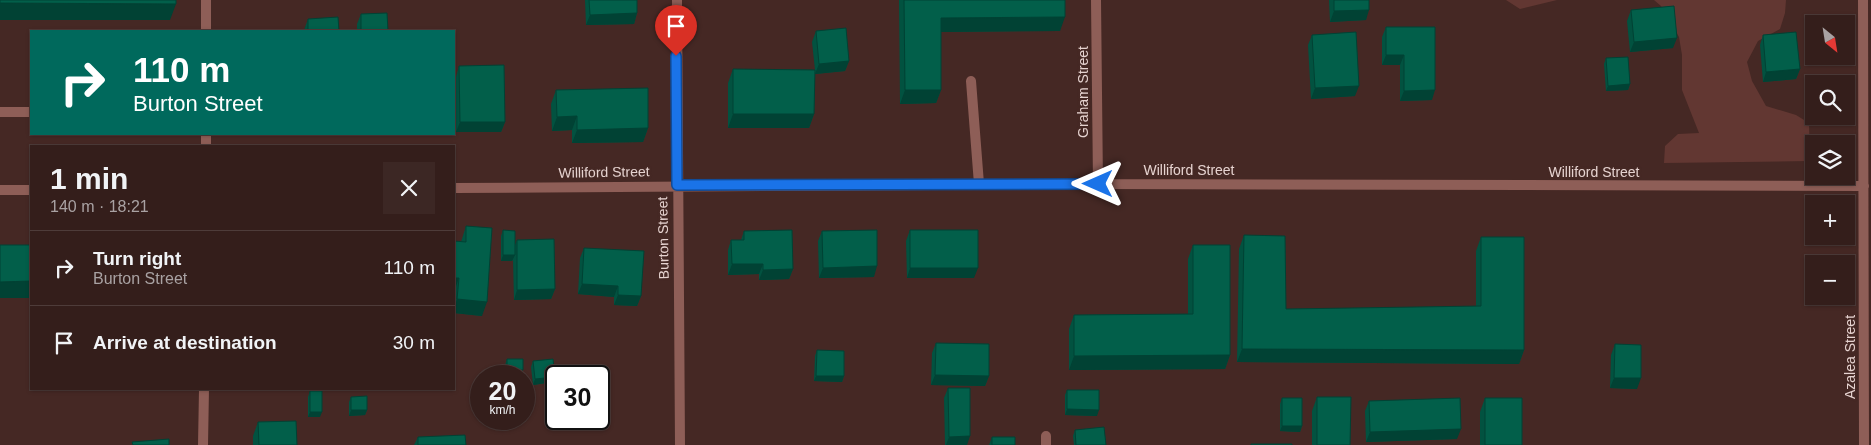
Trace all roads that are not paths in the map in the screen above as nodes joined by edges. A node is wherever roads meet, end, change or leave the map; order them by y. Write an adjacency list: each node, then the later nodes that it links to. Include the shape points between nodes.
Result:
1 (206, 0): 5 (street)
2 (676, 0): 11 (street, Burton Street)
3 (1096, 0): 10 (street, Graham Street)
4 (1863, 0): 12 (street, Azalea Street)
5 (206, 30)
6 (971, 81): 9 (street)
7 (0, 112): 8 (street)
8 (30, 112)
9 (979, 184): 10 (street, Williford Street); 11 (street, Williford Street)
10 (1098, 184): 12 (street, Williford Street)
11 (677, 185): 13 (street, Williford Street); 18 (street, Burton Street)
12 (1864, 186): 19 (street, Azalea Street)
13 (455, 188)
14 (0, 190): 15 (street)
15 (30, 190)
16 (204, 390): 17 (street)
17 (203, 445)
18 (680, 445)
19 (1864, 445)

